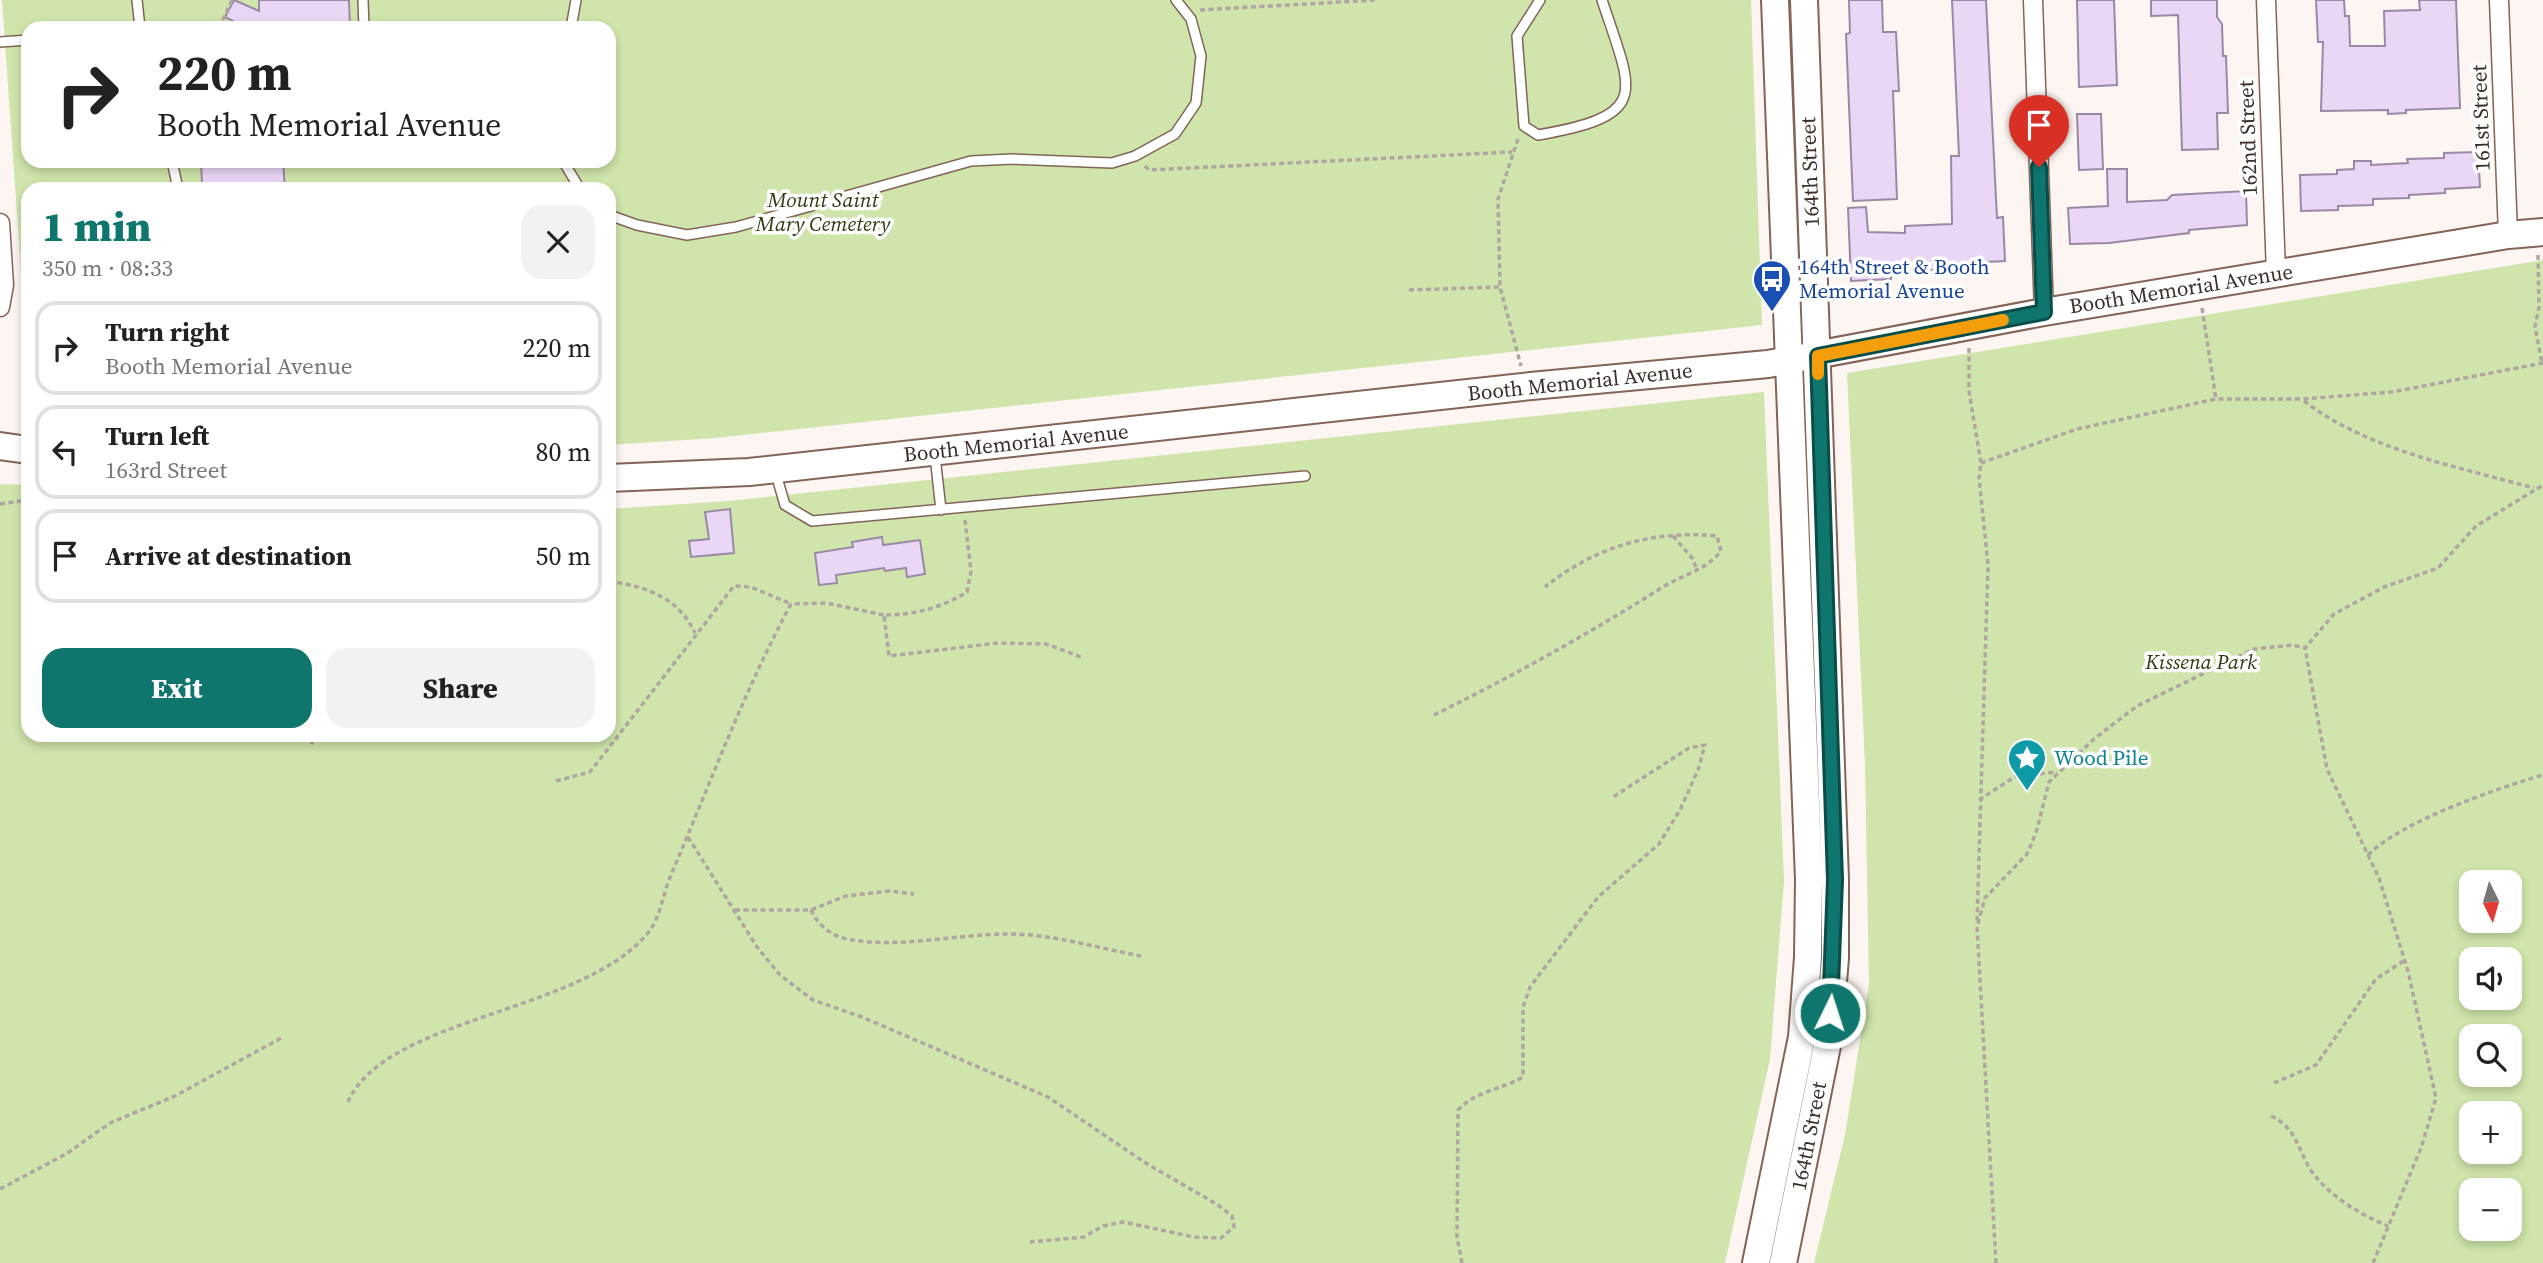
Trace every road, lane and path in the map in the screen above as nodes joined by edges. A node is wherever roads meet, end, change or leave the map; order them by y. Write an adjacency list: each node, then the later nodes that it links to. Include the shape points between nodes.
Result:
1 (137, 0): 15 (lane)
2 (232, 0): 16 (path)
3 (363, 0): 17 (lane)
4 (576, 0): 18 (lane)
5 (1176, 0): 14 (lane)
6 (1376, 0): 14 (path)
7 (1540, 0): 21 (lane, via 1517,36)
8 (1602, 0): 21 (lane, via 1626,71 1621,104 1611,115 1575,128 1538,135)
9 (1774, 0): 36 (street, 164th Street)
10 (1804, 0): 35 (street, 164th Street)
11 (2033, 0): 33 (street)
12 (2266, 0): 28 (street, 162nd Street)
13 (2499, 0): 26 (street, 161st Street)
14 (1185, 11): 23 (lane, via 1201,56 1196,103 1175,134)
15 (139, 21)
16 (222, 21)
17 (364, 21)
18 (572, 21)
19 (21, 40): 20 (lane)
20 (0, 42)
21 (1524, 126): 22 (path)
22 (1512, 152): 23 (path, via 1149,170); 29 (path, via 1498,199)
23 (1135, 156): 24 (lane, via 1112,163 971,161 736,227 687,235)
24 (616, 218)
25 (0, 223): 31 (street, via 4,285)
26 (2508, 235): 27 (street, Booth Memorial Avenue); 28 (street, Booth Memorial Avenue)
27 (2540, 244): 37 (path, via 2535,327)
28 (2276, 274): 33 (street, Booth Memorial Avenue)
29 (1500, 287): 30 (path); 38 (path)
30 (1409, 290)
31 (0, 307)
32 (2202, 308): 39 (path)
33 (2044, 312): 35 (street, Booth Memorial Avenue)
34 (1969, 348): 44 (path, via 1969,391)
35 (1818, 356): 36 (street, Booth Memorial Avenue); 88 (street, 164th Street, via 1835,958 1828,1041)
36 (1787, 361): 43 (street, Booth Memorial Avenue); 87 (street, 164th Street, via 1809,880 1808,957 1802,1037)
37 (2542, 363): 40 (path, via 2392,392)
38 (1521, 368)
39 (2216, 399): 40 (path); 44 (path, via 2077,429)
40 (2302, 399): 49 (path, via 2323,416 2374,438)
41 (0, 446): 42 (street)
42 (21, 449)
43 (935, 452): 45 (street, Booth Memorial Avenue); 53 (lane)
44 (1981, 463): 70 (path, via 1988,564)
45 (775, 469): 47 (street, Booth Memorial Avenue); 53 (lane, via 785,505 811,521)
46 (1305, 477): 52 (lane)
47 (616, 478)
48 (2543, 485): 49 (path)
49 (2536, 489): 61 (path, via 2476,526 2438,568 2384,587 2334,614)
50 (21, 501): 51 (path)
51 (0, 504)
52 (964, 507): 53 (lane); 59 (path, via 971,571 967,592 948,604 905,615)
53 (941, 510)
54 (1672, 536): 55 (path, via 1693,559); 55 (path, via 1717,536 1721,551); 57 (path, via 1643,537 1597,556)
55 (1697, 571): 63 (path, via 1525,670)
56 (616, 583): 60 (path, via 655,591 689,620)
57 (1545, 587)
58 (791, 604): 59 (path, via 826,603); 60 (path, via 751,587 734,586); 71 (path, via 734,720)
59 (884, 615): 62 (path, via 889,656 998,643 1046,644)
60 (695, 634): 64 (path)
61 (2305, 648): 66 (path, via 2253,649 2137,706); 72 (path, via 2327,769)
62 (1084, 659)
63 (1434, 715)
64 (616, 738)
65 (613, 742): 68 (path, via 590,772)
66 (2059, 772): 70 (path, via 2016,776); 76 (path, via 2049,782 2027,854 1985,898)
67 (2543, 775): 72 (path, via 2495,790 2384,839)
68 (555, 781)
69 (1612, 797): 86 (path, via 1689,748 1705,745 1680,810 1659,844 1598,897 1530,987 1523,1007 1522,1077 1469,1097 1458,1110 1457,1237)
70 (1979, 800): 76 (path)
71 (688, 837): 74 (path); 81 (path, via 649,933 616,961 542,999 401,1051 355,1086)
72 (2368, 855): 78 (path)
73 (914, 894): 75 (path, via 889,891 846,896)
74 (735, 910): 75 (path); 85 (path, via 780,975 813,1000 1048,1097 1218,1205 1231,1216 1234,1227 1221,1238 1194,1237 1123,1222 1084,1237)
75 (811, 910): 77 (path, via 817,923 845,939 1010,934 1061,938)
76 (1978, 927): 89 (path)
77 (1141, 956)
78 (2405, 960): 80 (path, via 2376,979 2316,1065); 84 (path, via 2436,1098 2421,1148)
79 (282, 1037): 83 (path, via 175,1096 110,1123 66,1154)
80 (2274, 1083)
81 (348, 1102)
82 (2271, 1116): 84 (path, via 2286,1123 2313,1172 2332,1194)
83 (0, 1189)
84 (2388, 1226): 90 (path)
85 (1030, 1242)
86 (1462, 1263)
87 (1756, 1263)
88 (1783, 1263)
89 (1996, 1263)
90 (2373, 1263)

